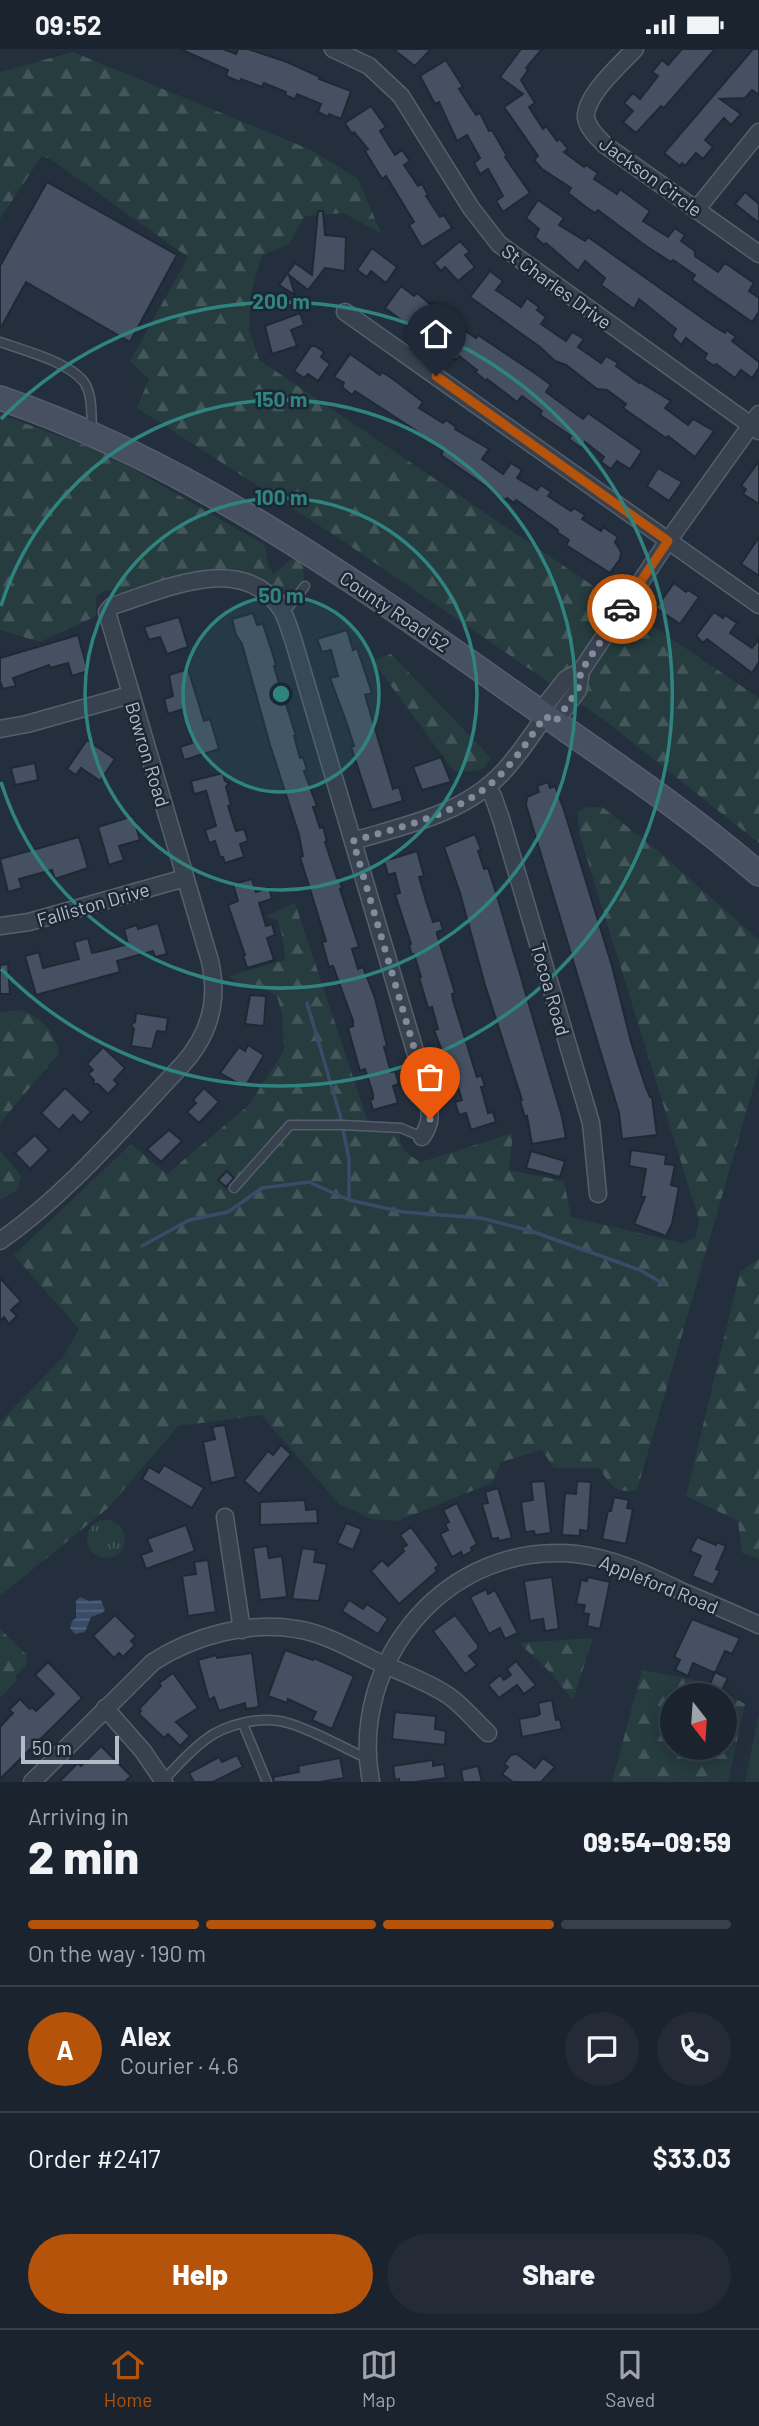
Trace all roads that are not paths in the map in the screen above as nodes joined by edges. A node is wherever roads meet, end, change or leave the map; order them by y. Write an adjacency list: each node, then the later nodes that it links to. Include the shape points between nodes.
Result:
1 (333, 49): 9 (street, St Charles Drive, via 369,66 401,96 499,244)
2 (635, 49): 4 (street, Jackson Circle, via 596,92 588,105 587,121 606,145)
3 (759, 132): 4 (street)
4 (696, 210): 5 (street, Jackson Circle)
5 (759, 254)
6 (345, 312): 11 (street)
7 (0, 342): 10 (lane, via 56,362 83,381 90,396)
8 (0, 398): 10 (main road, County Road 52)
9 (756, 424): 11 (street)
10 (92, 434): 16 (main road, County Road 52, via 317,557)
11 (668, 541): 13 (street); 16 (street, via 581,671 578,690)
12 (305, 586): 14 (lane)
13 (759, 605)
14 (284, 614): 15 (street, Bowron Road, via 260,590 230,577 201,579 108,608); 19 (street, Bowron Road)
15 (130, 695): 17 (street); 21 (street, Bowron Road)
16 (547, 717): 18 (street); 20 (main road, County Road 52)
17 (0, 729)
18 (487, 787): 19 (street, via 438,815); 25 (street, Tocoa Road, via 501,820 591,1123)
19 (353, 841): 23 (street, Bowron Road, via 428,1095 430,1119)
20 (759, 874)
21 (185, 878): 22 (street, Falliston Drive); 26 (street, Bowron Road, via 213,975 213,1004 200,1042 65,1188)
22 (0, 926)
23 (422, 1137): 24 (lane, via 401,1128 289,1125)
24 (234, 1188)
25 (598, 1194)
26 (0, 1241)
27 (225, 1517): 29 (street)
28 (759, 1625): 30 (street, Appleford Road, via 616,1563 577,1554 538,1555 481,1570 441,1594 424,1608)
29 (242, 1630): 30 (street, via 297,1629); 31 (street, via 171,1650)
30 (384, 1664): 33 (street, via 446,1694); 34 (street, Appleford Road, via 369,1719)
31 (104, 1708): 35 (street); 36 (street)
32 (243, 1724): 34 (lane, via 287,1722); 35 (lane, via 204,1741); 37 (lane)
33 (488, 1733)
34 (368, 1759): 38 (street, Appleford Road)
35 (163, 1781)
36 (32, 1782)
37 (267, 1782)
38 (371, 1782)

